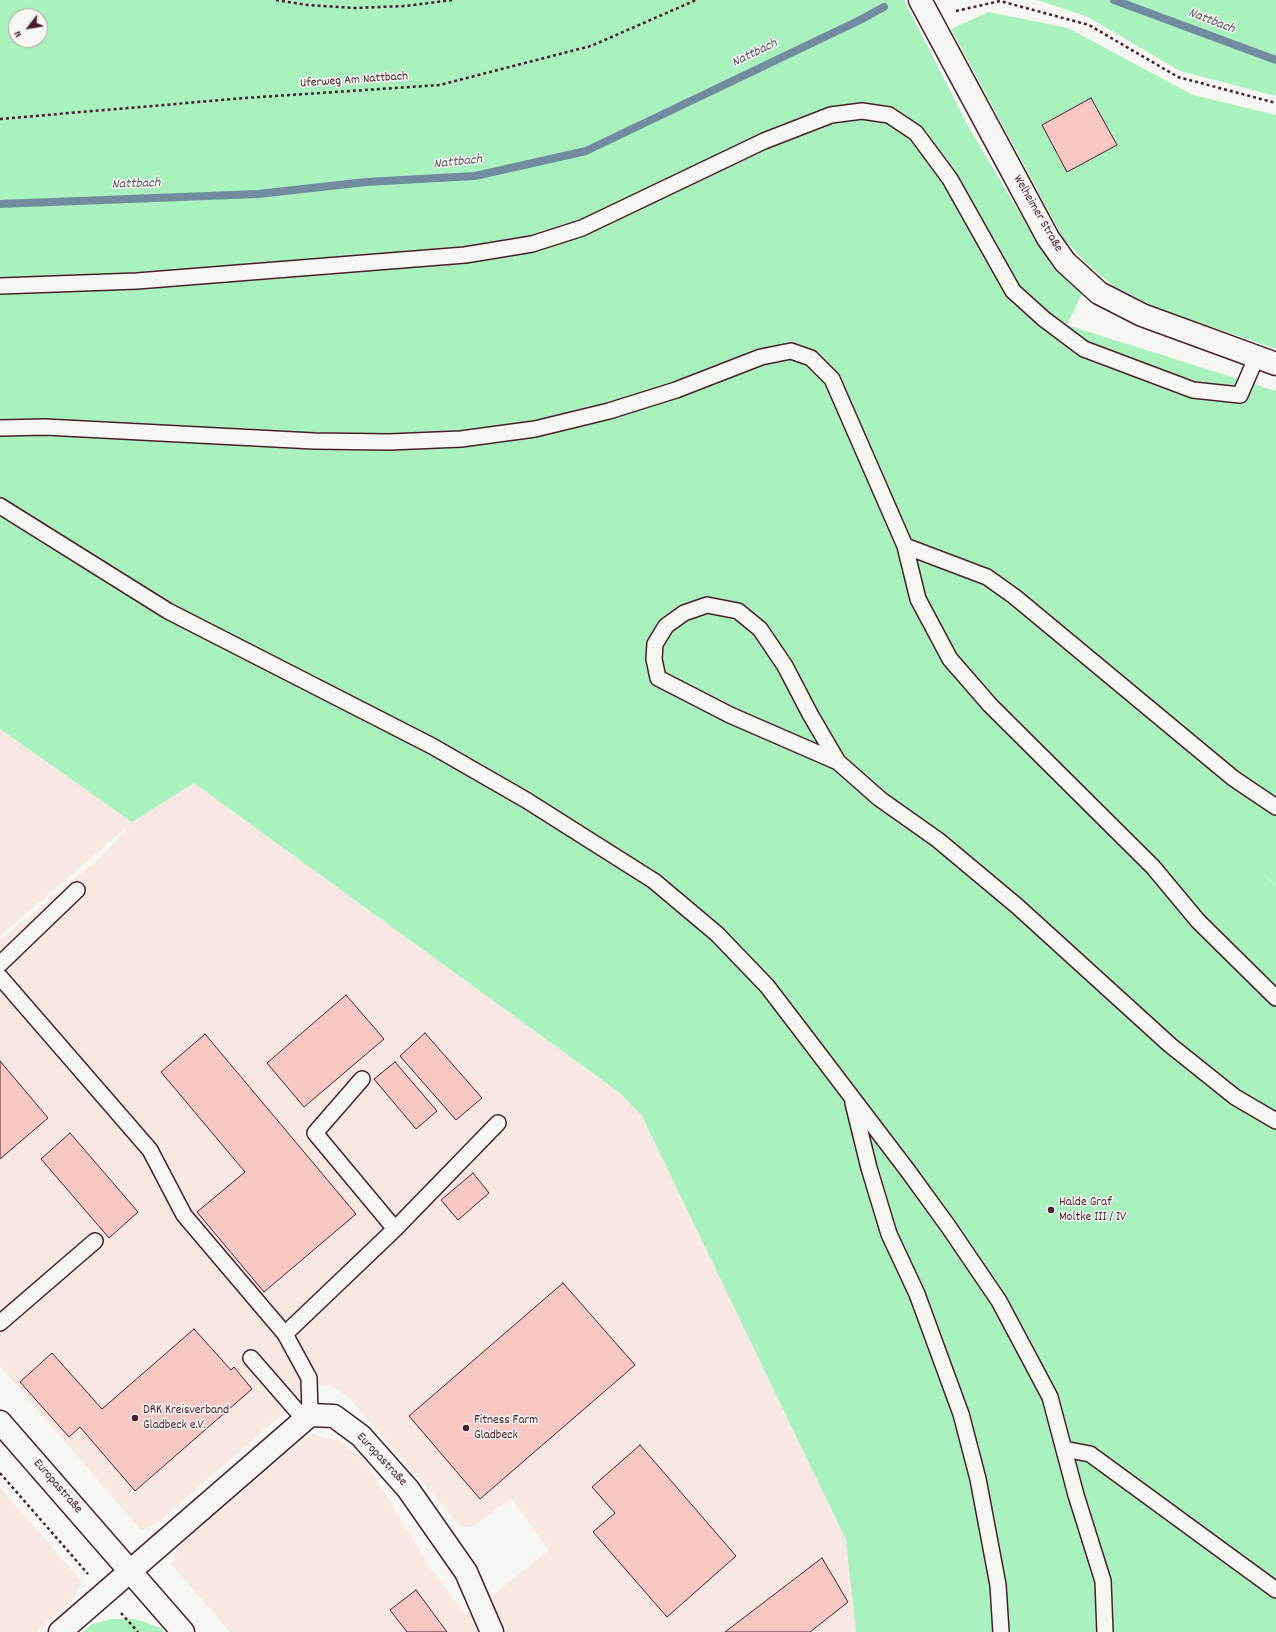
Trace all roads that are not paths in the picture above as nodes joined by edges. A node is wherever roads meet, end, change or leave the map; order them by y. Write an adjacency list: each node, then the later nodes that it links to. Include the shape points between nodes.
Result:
1 (925, 10): 3 (street, Welheimer Straße, via 1048,238 1065,262 1099,293 1142,315)
2 (0, 286): 3 (lane, via 137,281 450,256 532,244 582,228 764,141 831,115 862,111 889,115 916,133 950,179 1013,291 1044,319 1084,349 1193,390 1240,395)
3 (1266, 360)
4 (0, 428): 6 (lane, via 45,427 314,441 389,442 461,439 535,429 609,411 676,390 761,357 791,351 811,358 832,379)
5 (0, 506): 14 (lane, via 168,611 432,746 526,800 654,881 717,934 767,986)
6 (905, 546): 8 (lane, via 987,577 1015,597 1232,778); 12 (lane, via 918,599 950,659 990,705 1153,867 1198,921)
7 (838, 762): 7 (lane, via 785,666 760,629 738,610 707,605 684,613 666,626 655,644 654,659 658,678 730,715); 15 (lane, via 1017,906 1170,1045 1235,1097)
8 (1276, 807)
9 (77, 890): 10 (lane)
10 (0, 964)
11 (0, 977): 20 (lane, via 150,1150 184,1215)
12 (1276, 998)
13 (362, 1079): 17 (lane, via 315,1133)
14 (851, 1096): 24 (lane, via 948,1226 999,1302 1050,1397); 30 (lane, via 889,1234 917,1294 961,1414 978,1479 998,1586)
15 (1276, 1121)
16 (498, 1123): 17 (lane)
17 (395, 1229): 20 (lane)
18 (95, 1241): 19 (lane)
19 (0, 1323)
20 (285, 1334): 22 (lane, via 309,1378)
21 (250, 1358): 22 (lane)
22 (307, 1417): 25 (street); 29 (street, Europastraße, via 334,1416 361,1436 408,1489 466,1572)
23 (0, 1422): 25 (street, Europastraße)
24 (1064, 1449): 26 (lane, via 1090,1454); 31 (lane, via 1103,1581)
25 (129, 1571): 27 (street); 28 (street, Europastraße)
26 (1276, 1590)
27 (60, 1632)
28 (183, 1632)
29 (492, 1632)
30 (1001, 1632)
31 (1105, 1632)

